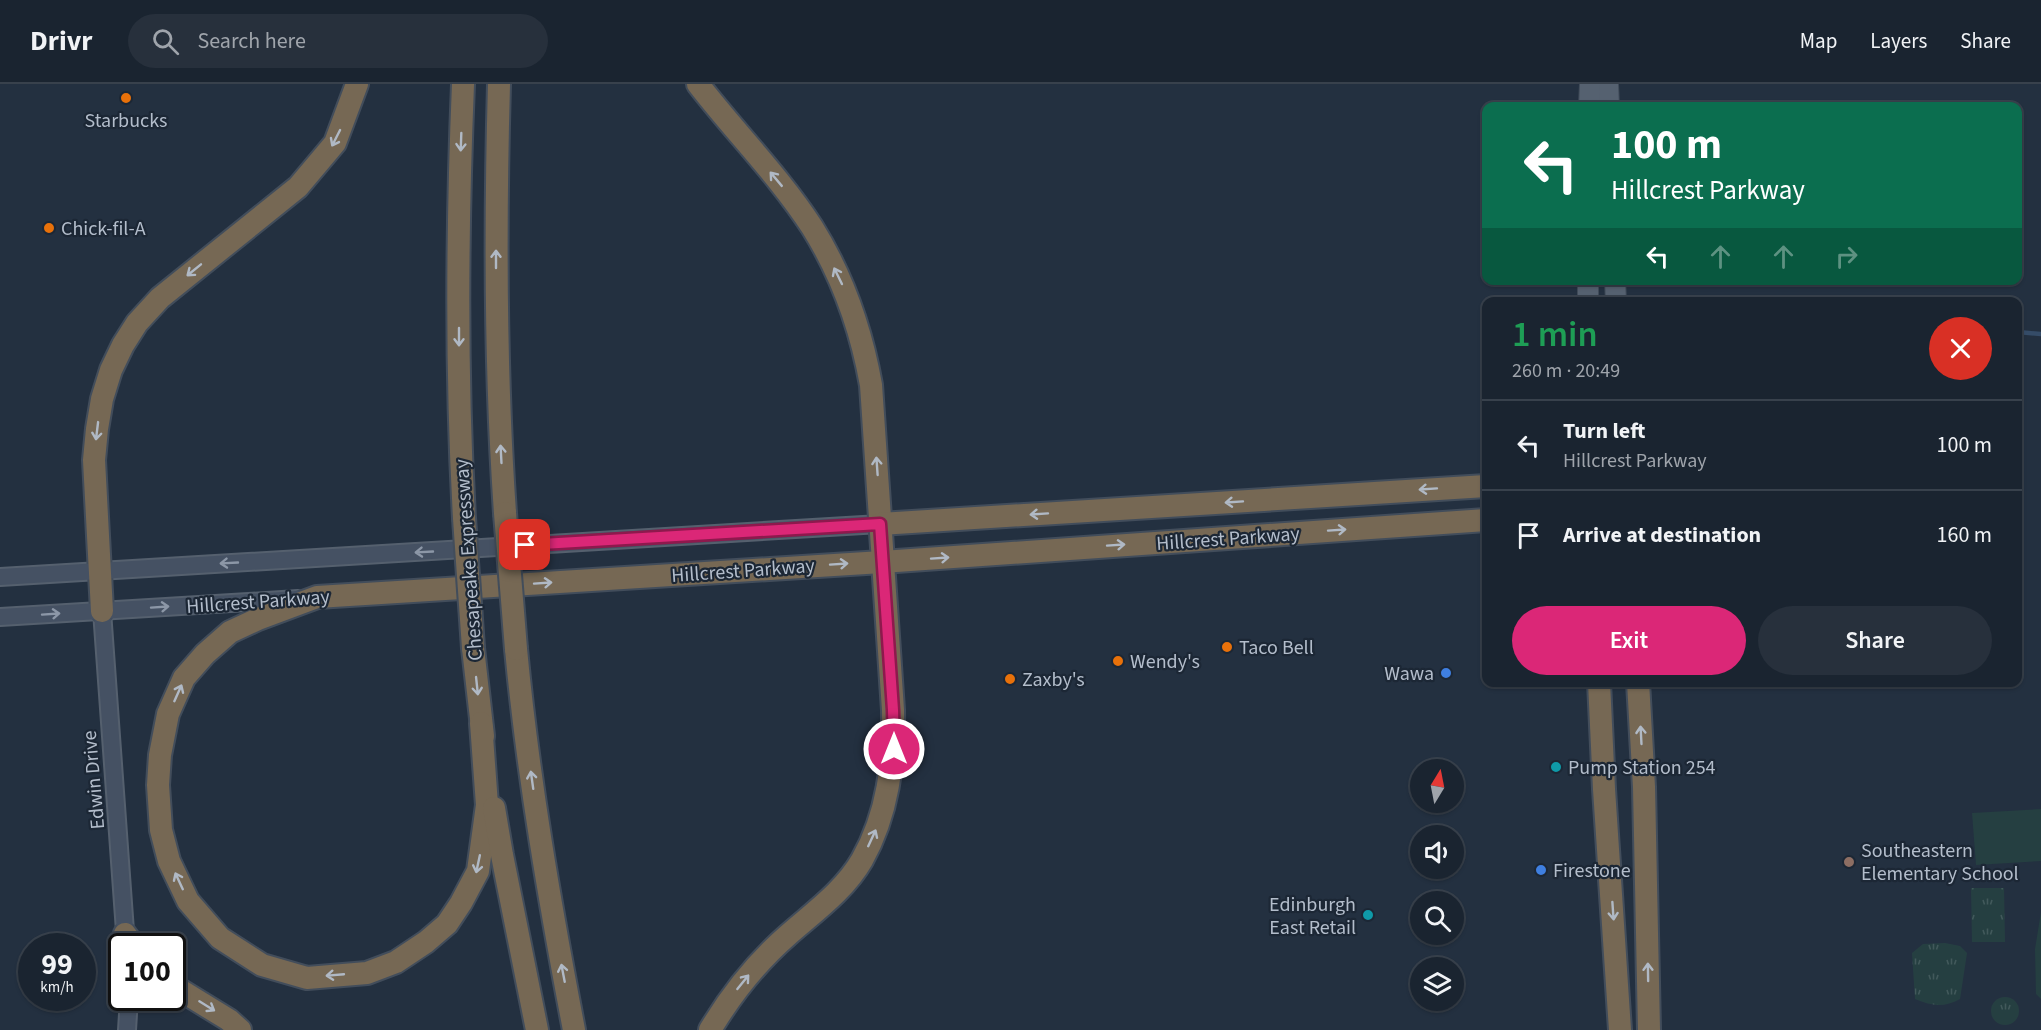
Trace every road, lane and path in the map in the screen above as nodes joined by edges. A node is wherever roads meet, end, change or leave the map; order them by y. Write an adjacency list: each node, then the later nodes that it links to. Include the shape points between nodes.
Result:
1 (357, 84): 13 (highway, one-way to 13, via 335,143 298,187 160,298 123,345 102,399 97,429 94,460)
2 (463, 84): 20 (highway, Chesapeake Expressway, one-way to 20, bridge, via 459,434)
3 (499, 84): 27 (highway, Chesapeake Expressway, one-way to 3, bridge, via 521,700 505,513 496,315)
4 (698, 84): 11 (highway, one-way to 4, via 871,385 846,293 811,226)
5 (1590, 84): 7 (main road)
6 (1608, 84): 8 (main road)
7 (1589, 102)
8 (1609, 102)
9 (1482, 486): 11 (highway, Hillcrest Parkway, one-way to 11)
10 (1482, 520): 12 (highway, Hillcrest Parkway, one-way to 10)
11 (880, 524): 12 (highway); 13 (main road, Hillcrest Parkway, one-way to 13)
12 (882, 562): 15 (highway, Hillcrest Parkway, one-way to 12); 28 (highway, one-way to 12, via 745,980 852,874 879,823 894,749)
13 (99, 571): 14 (main road, Hillcrest Parkway); 16 (highway)
14 (0, 577)
15 (317, 597): 16 (main road, Hillcrest Parkway, one-way to 15); 20 (highway, one-way to 15, via 487,805 478,871 447,924 426,942 396,962 367,973 307,978 262,965 220,938 188,901 169,861 160,830 160,755 168,714 184,678 230,632)
16 (102, 611): 17 (main road, Hillcrest Parkway, one-way to 16); 21 (main road, Edwin Drive)
17 (0, 617)
18 (1599, 687): 29 (highway, one-way to 29)
19 (1638, 687): 30 (highway, one-way to 19)
20 (480, 723): 26 (highway, Chesapeake Expressway)
21 (128, 933)
22 (186, 994): 25 (highway, one-way to 25)
23 (128, 1011): 24 (main road)
24 (127, 1030)
25 (240, 1030)
26 (537, 1030)
27 (574, 1030)
28 (710, 1030)
29 (1620, 1030)
30 (1649, 1030)

